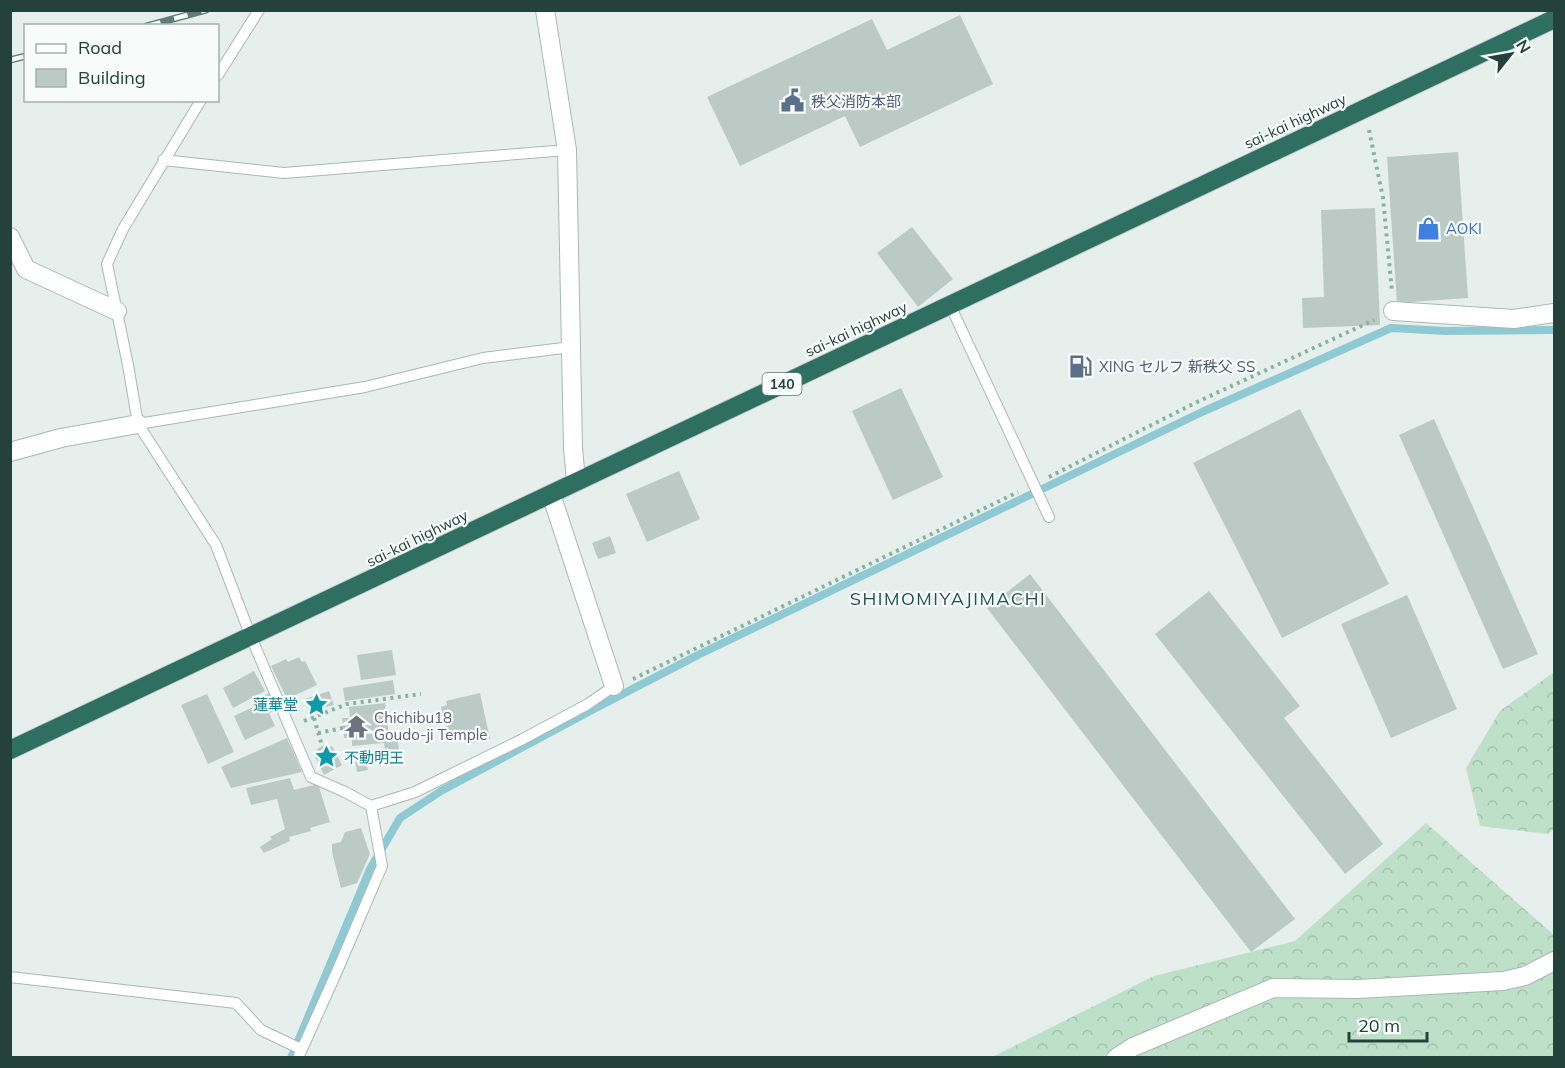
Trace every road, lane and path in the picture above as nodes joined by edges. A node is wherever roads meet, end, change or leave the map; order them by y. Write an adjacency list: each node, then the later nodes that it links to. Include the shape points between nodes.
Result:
1 (259, 10): 4 (lane)
2 (545, 10): 7 (street)
3 (1554, 20): 6 (highway, sai-kai highway / 140)
4 (219, 73)
5 (200, 102): 8 (lane)
6 (1364, 109): 10 (highway, sai-kai highway / 140); 12 (path, via 1383,198)
7 (567, 150): 8 (lane, via 284,173); 14 (street)
8 (163, 160): 11 (lane, via 107,264)
9 (10, 237): 11 (street, via 26,269)
10 (950, 305): 17 (highway, sai-kai highway / 140); 18 (lane)
11 (117, 311): 15 (lane)
12 (1394, 311): 13 (street, via 1514,319); 18 (path, via 1197,402)
13 (1554, 313)
14 (571, 347): 15 (lane, via 483,358 366,387); 17 (street)
15 (138, 424): 16 (street); 21 (lane, via 216,545)
16 (10, 452)
17 (576, 481): 19 (highway, sai-kai highway / 140)
18 (1034, 485): 20 (lane); 22 (path)
19 (551, 494): 21 (highway, sai-kai highway / 140); 22 (street)
20 (1049, 517)
21 (251, 637): 25 (lane); 29 (highway, sai-kai highway / 140)
22 (614, 686): 30 (lane, via 501,750 415,792)
23 (420, 694): 24 (path, via 347,704)
24 (314, 718): 25 (path); 27 (path)
25 (289, 725): 30 (lane, via 311,777)
26 (343, 728): 27 (path)
27 (318, 733): 28 (path)
28 (322, 746)
29 (10, 750)
30 (370, 806): 33 (lane, via 382,866)
31 (1554, 962): 34 (street, via 1503,981 1358,989 1273,988 1133,1047)
32 (10, 977): 33 (lane, via 236,1003 261,1030)
33 (300, 1054)
34 (1116, 1058)

